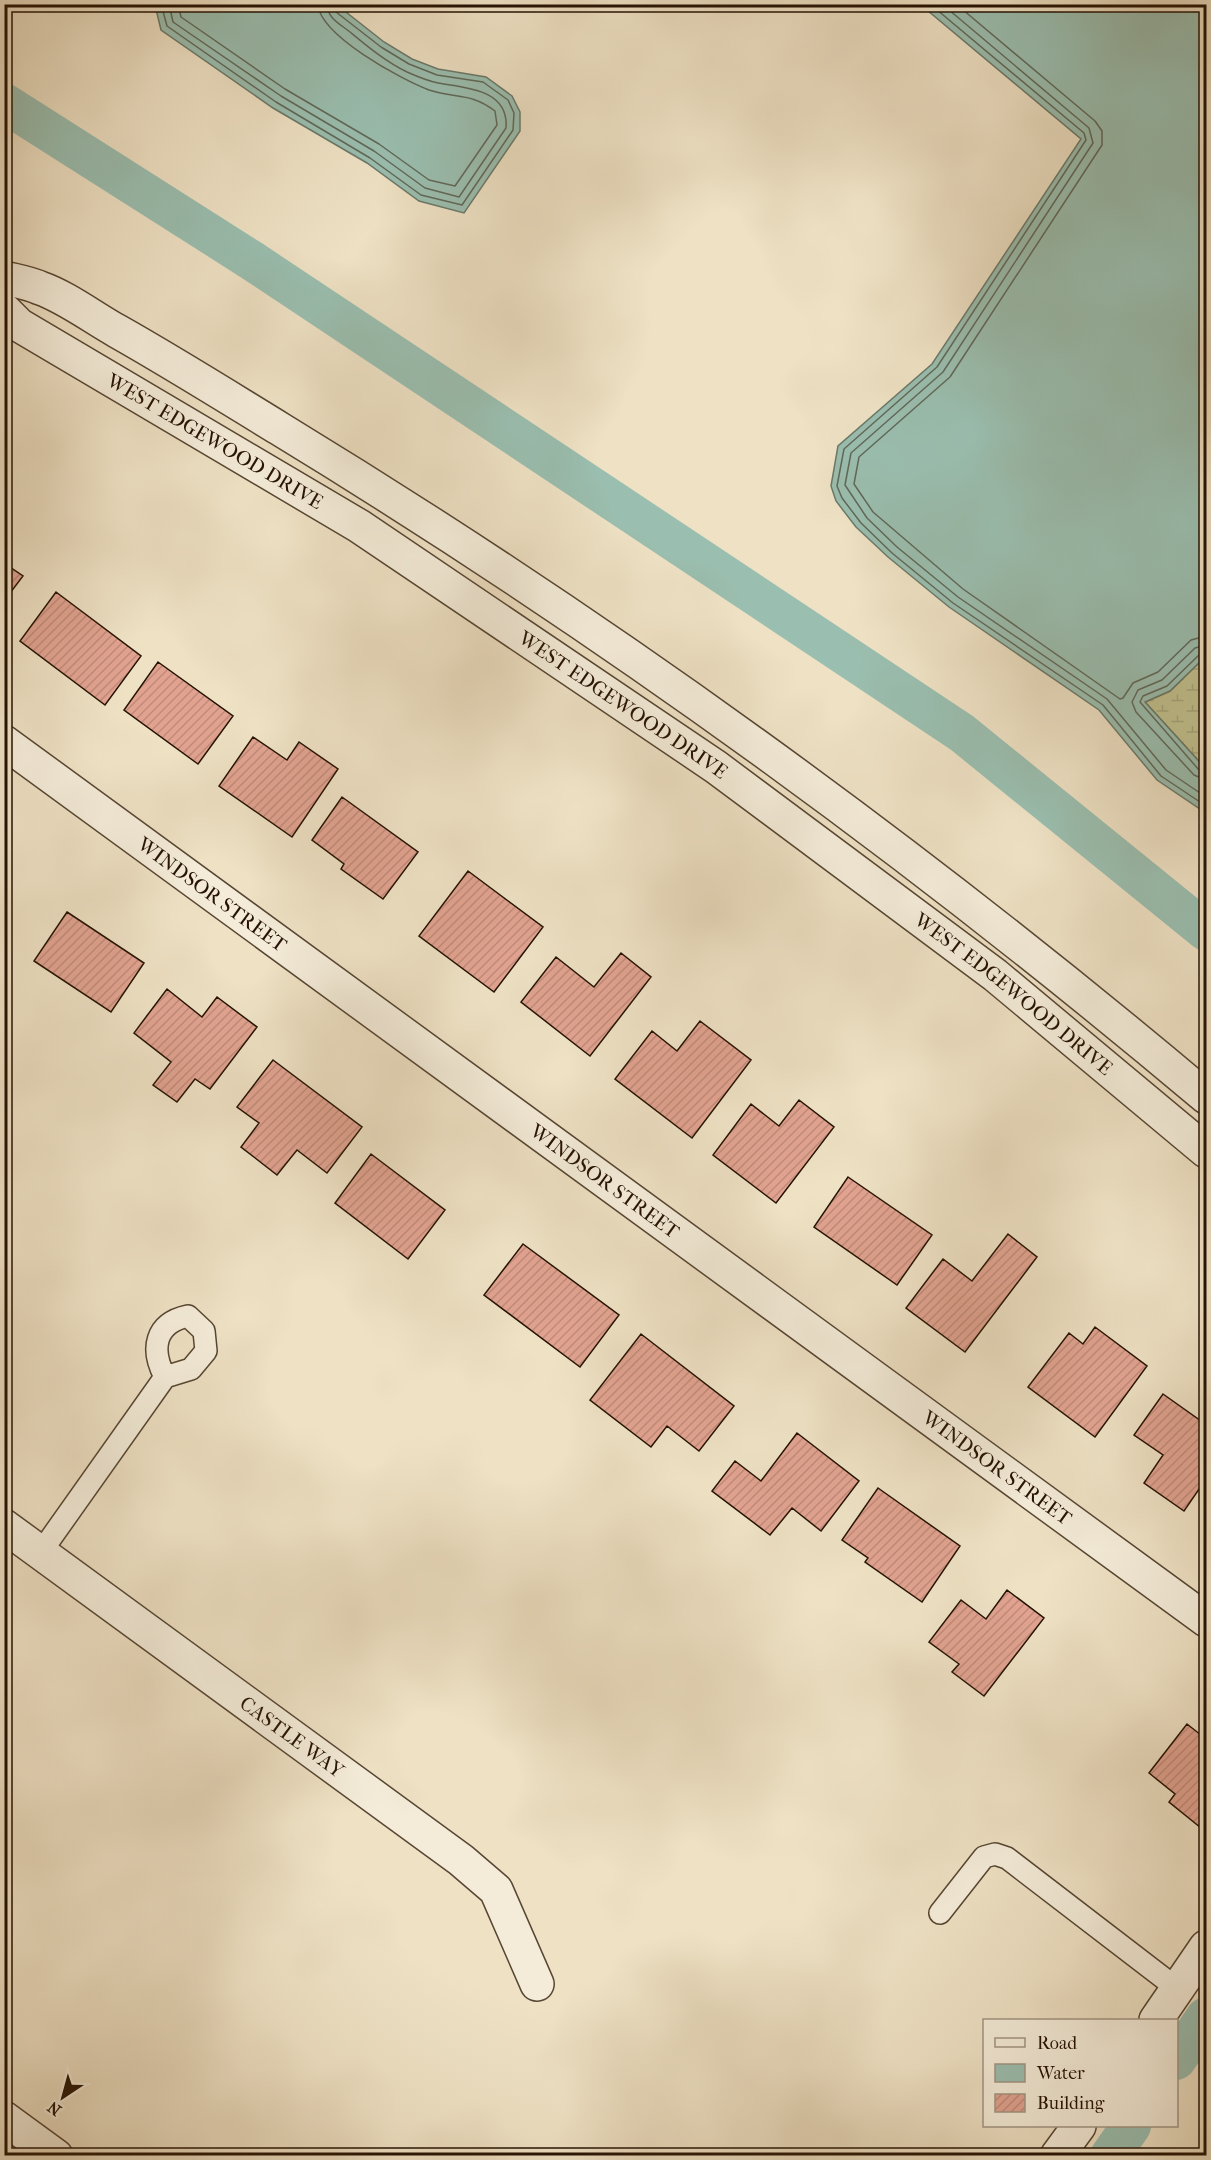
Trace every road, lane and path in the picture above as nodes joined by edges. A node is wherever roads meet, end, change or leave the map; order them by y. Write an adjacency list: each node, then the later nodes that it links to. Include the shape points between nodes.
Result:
1 (4, 278): 4 (street, WEST EDGEWOOD DRIVE, via 42,288 143,346 339,465 555,606 926,870)
2 (4, 310): 5 (street, WEST EDGEWOOD DRIVE, via 19,325 359,526 716,766 995,975)
3 (4, 742): 9 (street, WINDSOR STREET)
4 (1206, 1097)
5 (1206, 1151)
6 (165, 1377): 8 (lane)
7 (4, 1526): 8 (street, CASTLE WAY)
8 (41, 1552): 12 (street, CASTLE WAY, via 452,1853 496,1890)
9 (1206, 1620)
10 (940, 1913): 13 (lane, via 984,1857 994,1854 1007,1858)
11 (1206, 1947): 13 (street)
12 (537, 1984)
13 (1179, 1990): 14 (street)
14 (1157, 2019)
15 (4, 2118): 17 (street)
16 (1078, 2127): 18 (street)
17 (56, 2156)
18 (1057, 2156)

